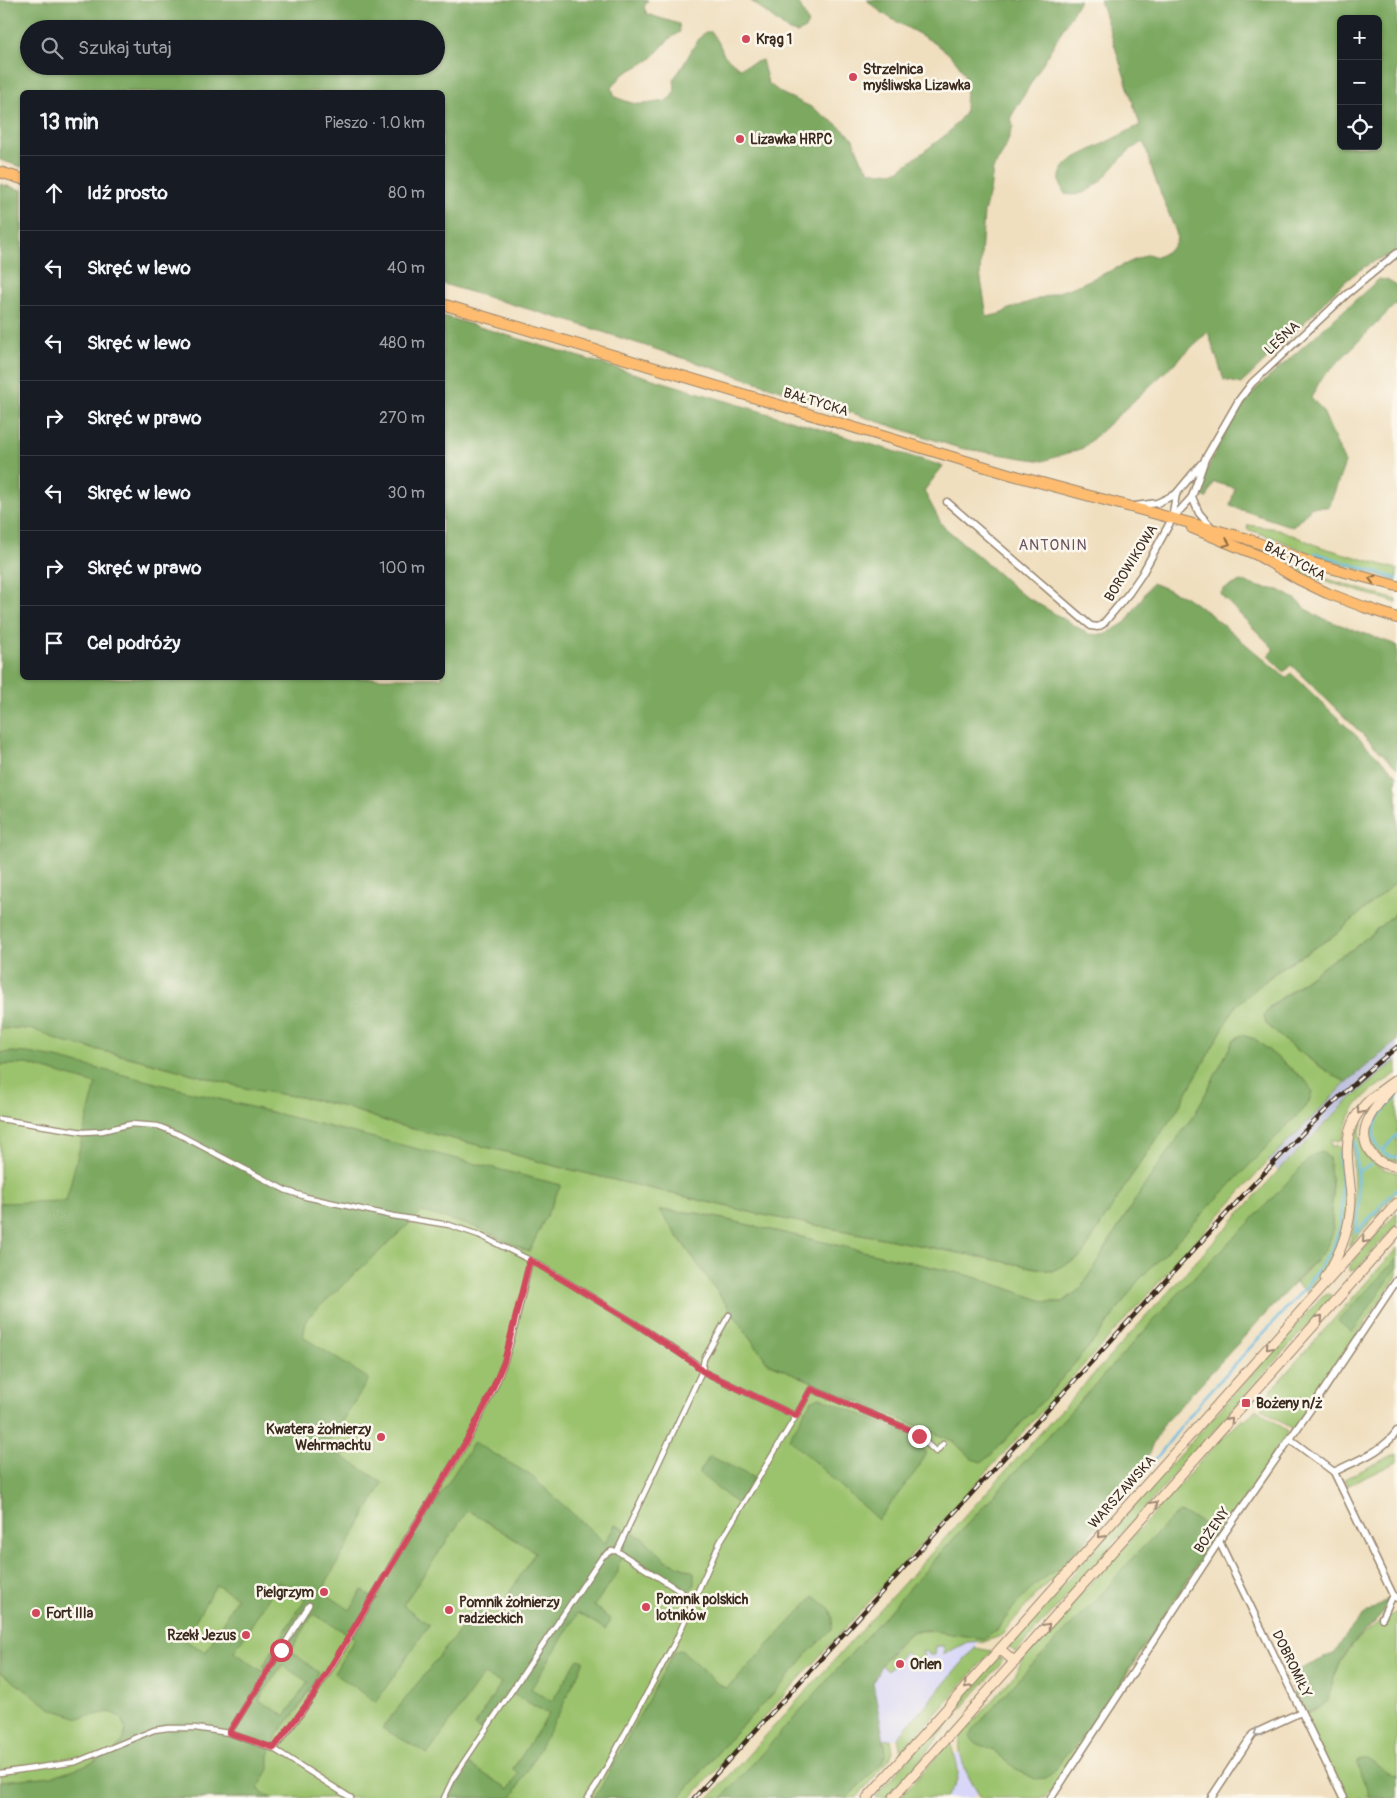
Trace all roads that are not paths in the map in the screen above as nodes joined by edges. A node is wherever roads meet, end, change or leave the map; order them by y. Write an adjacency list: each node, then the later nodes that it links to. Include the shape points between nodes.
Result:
1 (0, 172): 2 (main road)
2 (20, 178)
3 (1397, 253): 5 (street, LEŚNA, via 1347,294 1252,383)
4 (445, 305): 9 (main road, BAŁTYCKA, via 1014,475)
5 (1205, 459): 6 (street, LEŚNA); 7 (street, LEŚNA)
6 (1176, 494): 9 (street, LEŚNA, via 1157,503); 10 (street)
7 (1192, 497): 10 (street, LEŚNA); 12 (street, via 1199,513)
8 (947, 502): 10 (street, BOROWIKOWA, via 1086,622 1098,627 1108,620 1129,593)
9 (1131, 506): 10 (main road, BAŁTYCKA)
10 (1172, 519): 11 (main road, BAŁTYCKA)
11 (1183, 522): 12 (main road, BAŁTYCKA); 14 (main road, BAŁTYCKA, one-way to 14, via 1197,532 1263,558 1327,593)
12 (1213, 529): 13 (main road, BAŁTYCKA, one-way to 12, via 1312,563)
13 (1397, 586)
14 (1397, 618)
15 (1397, 1081): 17 (main road, via 1372,1114 1365,1134 1368,1150 1376,1160); 22 (main road, one-way to 22, via 1366,1103 1352,1125 1348,1144 1351,1198 1346,1236 1338,1256)
16 (0, 1119): 20 (street, via 83,1132 131,1124 158,1126 285,1190 345,1206 449,1225 479,1235)
17 (1397, 1166)
18 (1397, 1203): 22 (main road, WARSZAWSKA, one-way to 22)
19 (1396, 1234): 38 (main road, one-way to 19)
20 (530, 1260): 24 (street, via 633,1322); 41 (street, via 504,1362 486,1404 318,1688)
21 (1397, 1280): 27 (street, BOŻENY)
22 (1302, 1310): 37 (main road, WARSZAWSKA, one-way to 37)
23 (729, 1316): 24 (street, via 704,1359)
24 (702, 1371): 25 (street); 32 (street)
25 (796, 1416): 29 (street, via 811,1389 908,1429 936,1452); 34 (street, via 720,1542)
26 (1397, 1431): 28 (street)
27 (1290, 1439): 30 (street); 31 (street, BOŻENY)
28 (1394, 1442): 30 (street)
29 (943, 1444)
30 (1334, 1472): 33 (street)
31 (1218, 1541): 39 (street, DOBROMIŁY); 48 (street, BOŻENY)
32 (617, 1551): 34 (street); 44 (street, via 602,1557 455,1775)
33 (1395, 1597): 36 (street)
34 (694, 1600): 45 (street, via 676,1640)
35 (308, 1605): 40 (street)
36 (1382, 1618)
37 (1000, 1649): 38 (main road); 46 (main road, WARSZAWSKA, one-way to 46)
38 (1014, 1662): 47 (main road)
39 (1301, 1712): 49 (street, one-way to 49, via 1253,1734); 50 (street, DOBROMIŁY)
40 (229, 1733): 41 (street); 42 (street, via 195,1728 154,1730 76,1762)
41 (274, 1748): 43 (street)
42 (0, 1773)
43 (351, 1798)
44 (444, 1798)
45 (588, 1798)
46 (867, 1798)
47 (893, 1798)
48 (1051, 1798)
49 (1211, 1798)
50 (1343, 1798)

